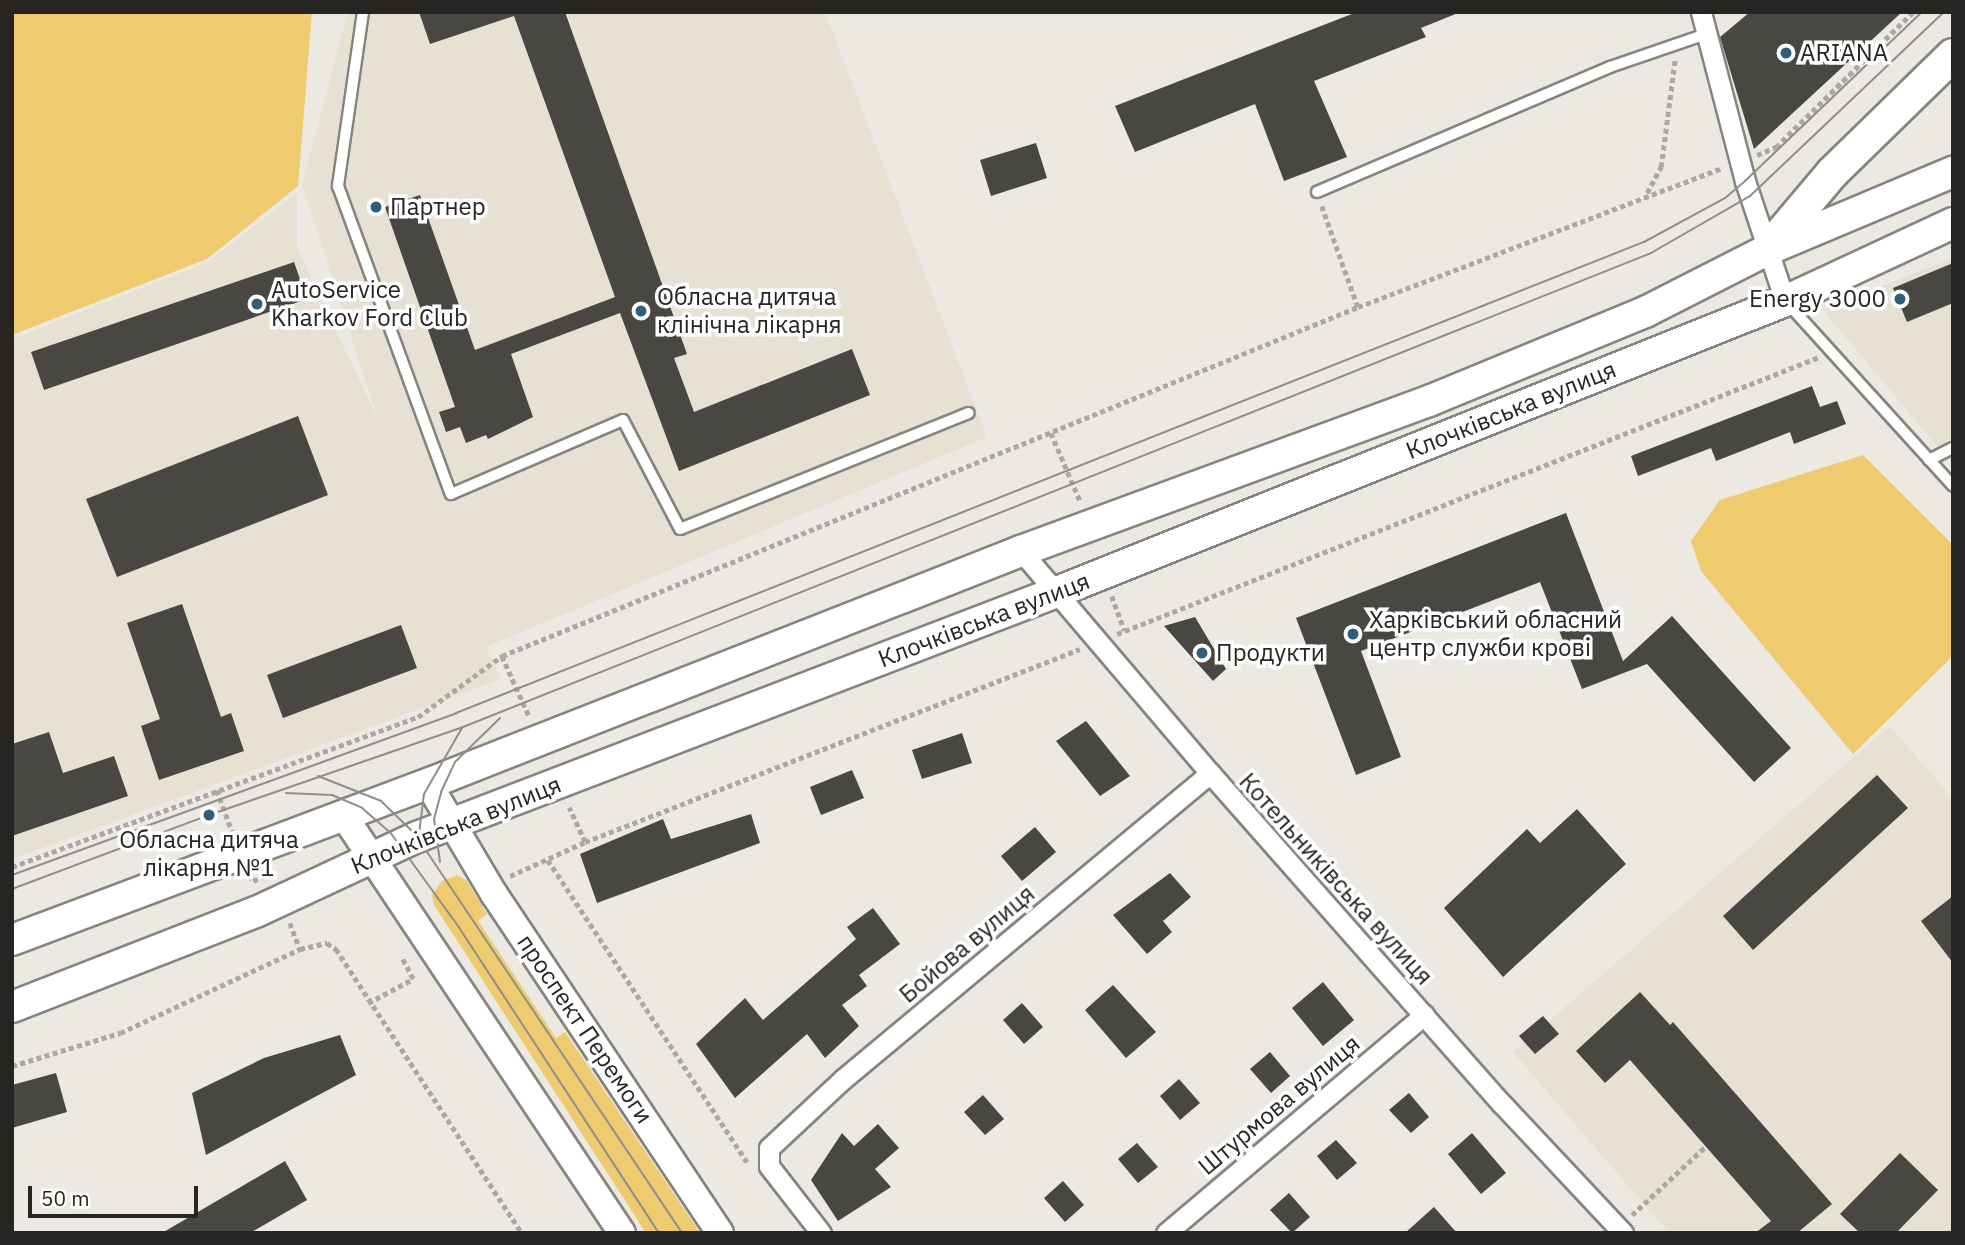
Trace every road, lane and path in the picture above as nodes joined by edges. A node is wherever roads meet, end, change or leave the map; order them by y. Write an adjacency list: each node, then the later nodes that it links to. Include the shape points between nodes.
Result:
1 (363, 12): 17 (lane, via 338,186 452,494 622,420 680,529)
2 (1701, 12): 4 (street)
3 (1913, 12): 7 (path, via 1776,147)
4 (1706, 34): 5 (lane); 7 (street)
5 (1677, 44): 9 (lane, via 1610,67); 10 (path, via 1661,167)
6 (1953, 54): 13 (highway, via 1832,173)
7 (1740, 162): 10 (path); 13 (street)
8 (1953, 172): 13 (main road, Клочківська вулиця)
9 (1317, 192)
10 (1647, 193): 15 (path)
11 (1321, 205): 15 (path)
12 (1953, 223): 14 (main road, Клочківська вулиця)
13 (1767, 250): 14 (street); 23 (main road, Клочківська вулиця, via 1645,312 1429,401)
14 (1785, 300): 16 (lane); 24 (main road, Клочківська вулиця)
15 (1358, 307): 18 (path)
16 (1831, 353): 20 (lane); 26 (path)
17 (969, 413)
18 (1051, 433): 22 (path); 28 (path)
19 (1953, 447): 20 (lane)
20 (1929, 460): 21 (lane)
21 (1953, 486)
22 (1082, 506)
23 (1021, 551): 24 (street, Котельниківська вулиця); 31 (main road, Клочківська вулиця)
24 (1057, 592): 27 (street, Котельниківська вулиця); 35 (main road, Клочківська вулиця)
25 (1112, 596): 26 (path)
26 (1125, 631): 27 (path)
27 (1101, 641): 30 (street, Котельниківська вулиця); 37 (path)
28 (502, 656): 29 (path); 32 (path, via 418,716)
29 (532, 722)
30 (1210, 773): 48 (street, Котельниківська вулиця); 51 (street, Бойова вулиця, via 843,1079 769,1147)
31 (428, 783): 34 (main road, Клочківська вулиця); 35 (main road, проспект Перемоги)
32 (217, 790): 36 (path); 40 (path)
33 (569, 807): 37 (path)
34 (344, 816): 38 (main road); 43 (main road, Клочківська вулиця)
35 (449, 825): 38 (main road, Клочківська вулиця); 55 (main road, проспект Перемоги)
36 (232, 832)
37 (585, 842): 39 (path)
38 (370, 856): 47 (main road, Клочківська вулиця, via 256,912); 54 (main road)
39 (548, 860): 41 (path); 51 (path)
40 (12, 867)
41 (507, 877)
42 (291, 926): 44 (path)
43 (12, 940)
44 (300, 949): 46 (path, via 327,943 336,949); 49 (path, via 120,1033)
45 (402, 958): 46 (path, via 413,979)
46 (368, 1003): 53 (path)
47 (12, 1007)
48 (1424, 1015): 52 (street, Котельниківська вулиця); 57 (street, Штурмова вулиця)
49 (12, 1066)
50 (1706, 1146): 52 (path)
51 (760, 1166): 56 (street)
52 (1621, 1230)
53 (522, 1233)
54 (622, 1233)
55 (720, 1233)
56 (821, 1233)
57 (1166, 1233)

